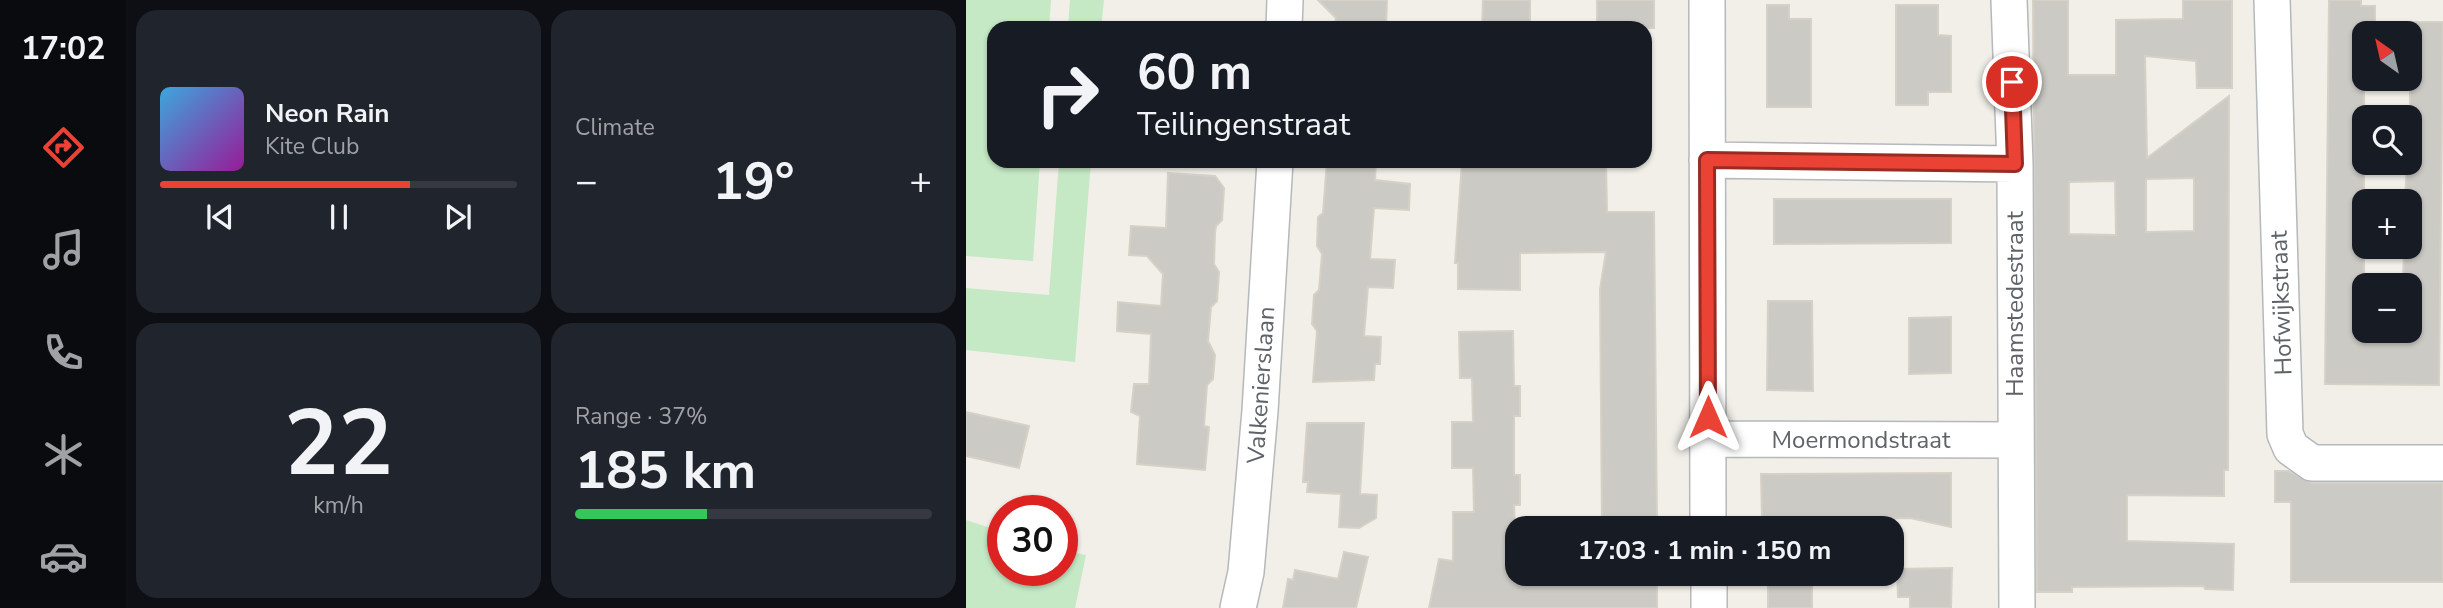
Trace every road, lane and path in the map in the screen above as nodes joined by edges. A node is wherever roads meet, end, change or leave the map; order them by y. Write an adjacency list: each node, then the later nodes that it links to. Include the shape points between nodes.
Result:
1 (1285, 0): 5 (street)
2 (1707, 0): 6 (street)
3 (2009, 0): 7 (street, Haamstedestraat)
4 (2272, 0): 11 (street, Hofwijkstraat, via 2285,434 2291,448 2312,463)
5 (1284, 21)
6 (1707, 160): 7 (street); 9 (street)
7 (2015, 164): 10 (street, Haamstedestraat)
8 (1275, 168): 14 (street, Valkenierslaan, via 1260,411 1246,572)
9 (1707, 439): 10 (street, Moermondstraat); 12 (street)
10 (2015, 440): 16 (street, Haamstedestraat)
11 (2443, 463)
12 (1708, 516)
13 (1709, 586): 15 (street)
14 (1238, 608)
15 (1709, 608)
16 (2017, 608)

